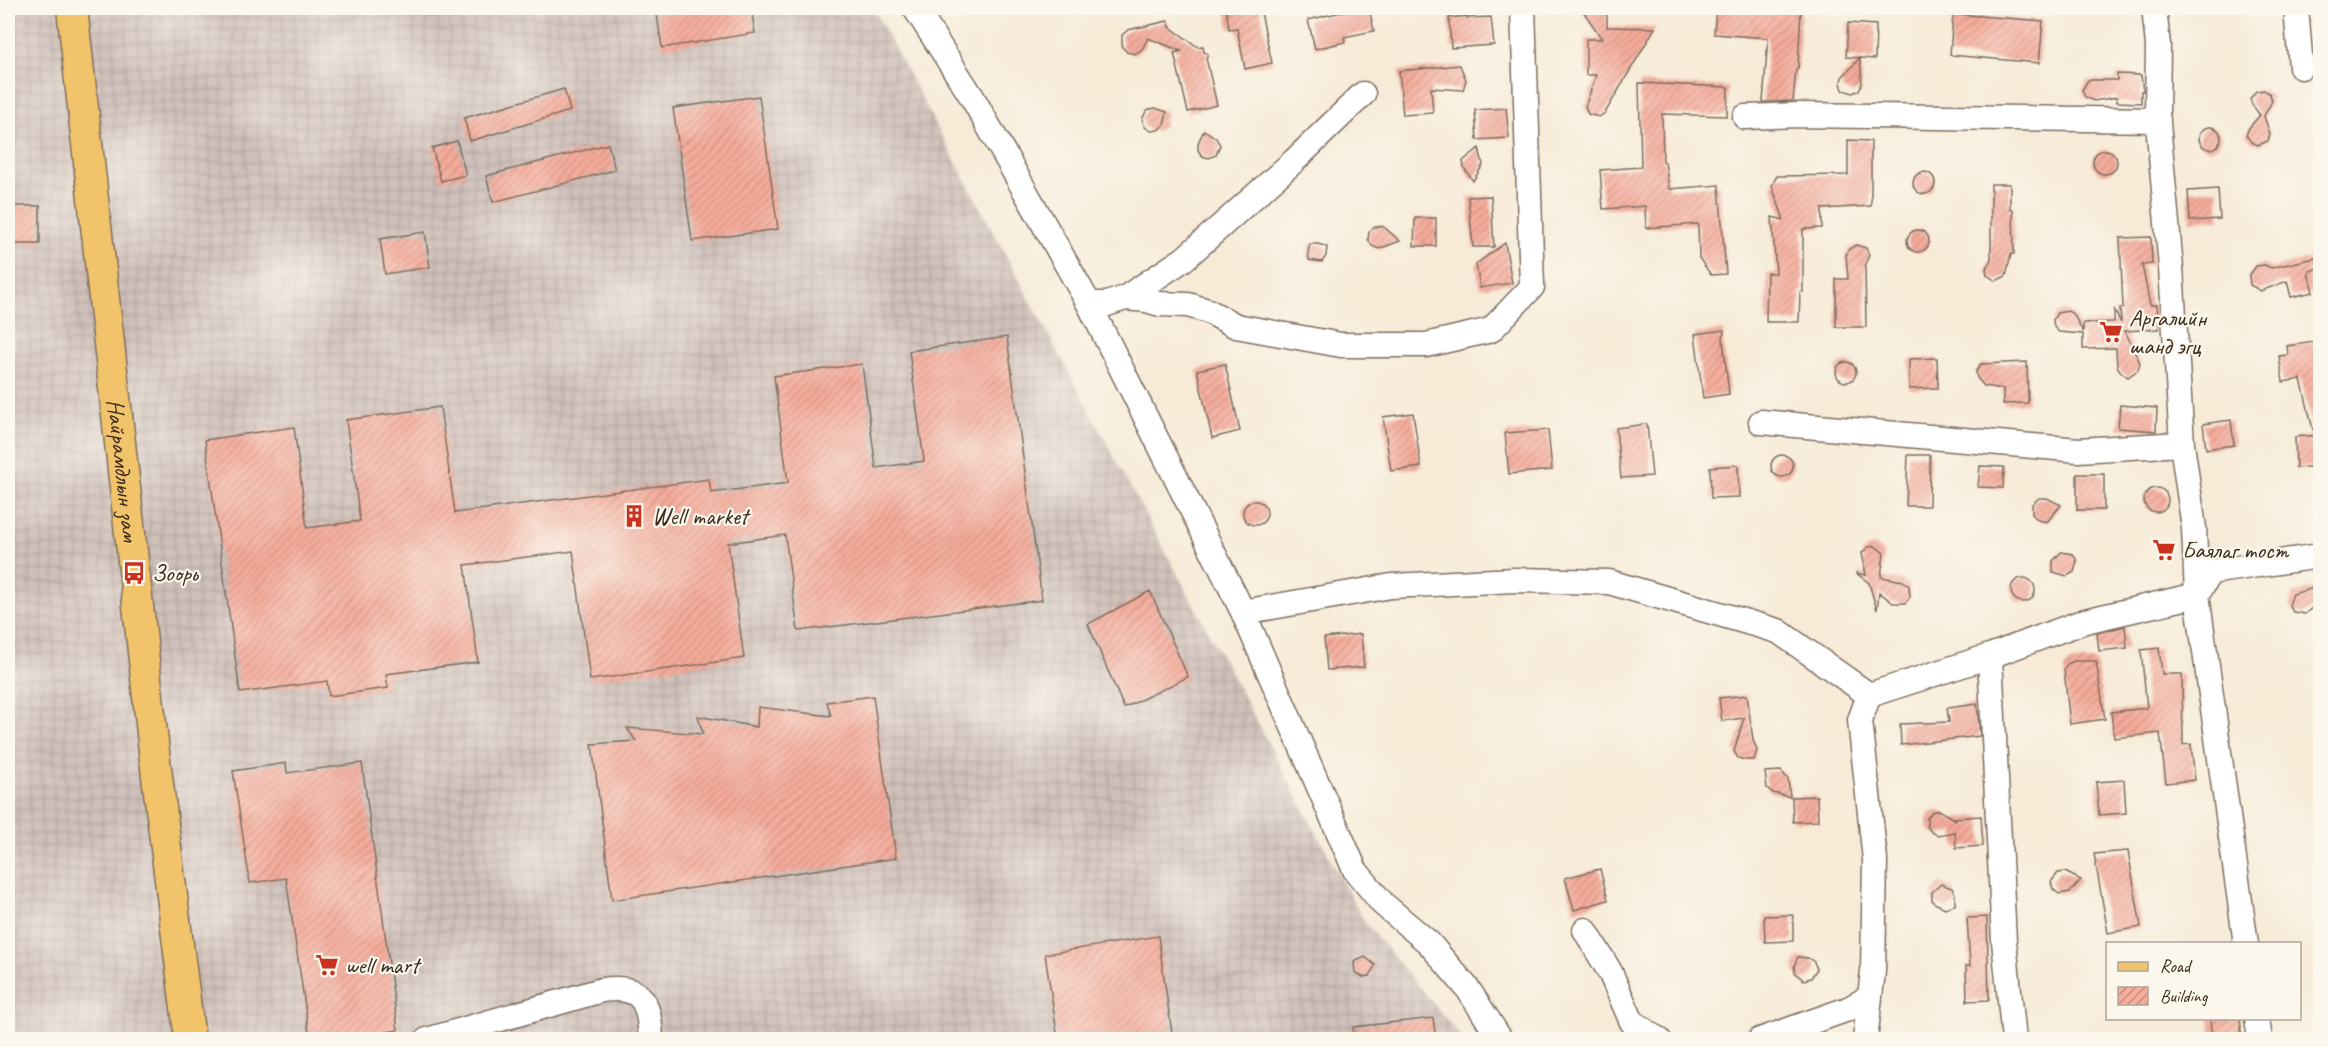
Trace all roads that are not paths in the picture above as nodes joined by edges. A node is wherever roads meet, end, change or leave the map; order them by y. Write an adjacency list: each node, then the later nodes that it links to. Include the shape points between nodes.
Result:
1 (72, 8): 23 (main road, Найрамдлын зам)
2 (915, 8): 11 (street, via 972,97)
3 (1523, 8): 10 (street, via 1532,287 1491,330 1426,345 1341,345 1236,326 1188,305)
4 (2154, 8): 9 (street)
5 (2296, 8): 6 (street)
6 (2301, 67)
7 (1363, 94): 10 (street, via 1184,259)
8 (1745, 117): 9 (street)
9 (2158, 120): 13 (street)
10 (1125, 298): 11 (street)
11 (1089, 304): 16 (street)
12 (1761, 422): 13 (street, via 2078,450)
13 (2182, 444): 15 (street, via 2194,528)
14 (2320, 556): 15 (street, via 2210,572)
15 (2197, 595): 17 (street, via 2085,621); 20 (street)
16 (1244, 612): 18 (street, via 1391,586 1515,580 1609,582 1778,631); 26 (street, via 1355,870 1383,904 1430,943 1468,989)
17 (1990, 656): 18 (street); 30 (street, via 2004,941)
18 (1869, 695): 21 (street, via 1860,720 1875,860)
19 (1586, 930): 27 (street, via 1632,1022)
20 (2246, 942)
21 (1870, 997): 28 (street, via 1848,1009); 29 (street)
22 (2257, 1020): 31 (street)
23 (190, 1040)
24 (427, 1040): 25 (street, via 618,987 630,990 646,1004)
25 (651, 1040)
26 (1501, 1040)
27 (1659, 1040)
28 (1760, 1040)
29 (1865, 1040)
30 (2014, 1040)
31 (2260, 1040)

